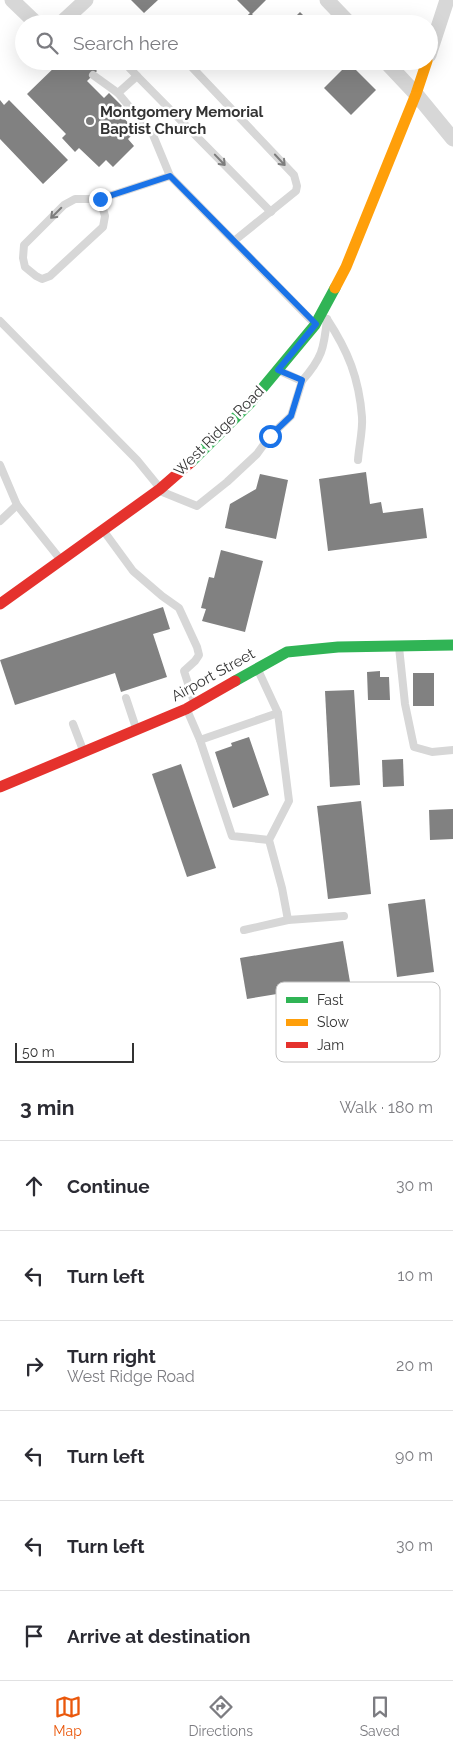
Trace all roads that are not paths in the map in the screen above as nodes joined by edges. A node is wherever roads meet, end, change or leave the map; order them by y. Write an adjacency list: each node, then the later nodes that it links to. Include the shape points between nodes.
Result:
1 (12, 0): 5 (street)
2 (86, 0): 6 (street)
3 (327, 0): 7 (street)
4 (447, 0): 8 (street)
5 (28, 15)
6 (70, 15)
7 (341, 15)
8 (438, 28)
9 (132, 70): 14 (lane)
10 (195, 70): 20 (lane, one-way to 20, via 294,175 298,186 296,191)
11 (393, 70): 16 (street)
12 (424, 70): 16 (street, West Ridge Road)
13 (93, 75): 15 (lane)
14 (137, 76): 15 (lane); 20 (lane, one-way to 20)
15 (118, 93): 18 (lane, via 153,135)
16 (416, 94): 17 (street); 22 (street, West Ridge Road, via 346,267)
17 (453, 139)
18 (170, 176): 19 (lane); 21 (lane)
19 (100, 199): 19 (lane, one-way to 19, via 75,199 64,206 24,245 25,267 42,279 50,276 103,227 106,216)
20 (270, 212): 21 (lane)
21 (234, 241): 22 (lane)
22 (321, 319): 24 (street, West Ridge Road); 25 (lane, via 324,344 316,364); 26 (lane, via 341,341 354,372 362,418)
23 (0, 321): 28 (lane, via 137,460)
24 (278, 370): 25 (lane); 28 (street, West Ridge Road, via 208,446)
25 (302, 380): 28 (lane, via 291,416 257,454 197,506)
26 (358, 460)
27 (0, 465): 29 (lane)
28 (159, 490): 31 (street, West Ridge Road)
29 (17, 505): 30 (lane); 32 (lane)
30 (0, 521)
31 (104, 530): 32 (street, West Ridge Road); 38 (lane, via 133,571 179,608 199,655 184,670)
32 (61, 560): 33 (street, West Ridge Road)
33 (0, 604)
34 (398, 645): 35 (street, Airport Street); 36 (street, Airport Street, via 287,652); 43 (lane, via 414,747 432,752)
35 (453, 646)
36 (257, 668): 38 (street, Airport Street); 39 (lane)
37 (126, 698): 41 (lane)
38 (190, 706): 41 (street, Airport Street); 42 (lane)
39 (278, 713): 42 (lane); 46 (lane, via 289,802)
40 (73, 724): 44 (lane)
41 (137, 730): 44 (street, Airport Street)
42 (200, 740): 46 (lane, via 232,836)
43 (453, 750)
44 (83, 752): 45 (street, Airport Street)
45 (0, 788)
46 (269, 840): 48 (lane)
47 (344, 916): 48 (lane)
48 (288, 920): 49 (lane)
49 (244, 930)

